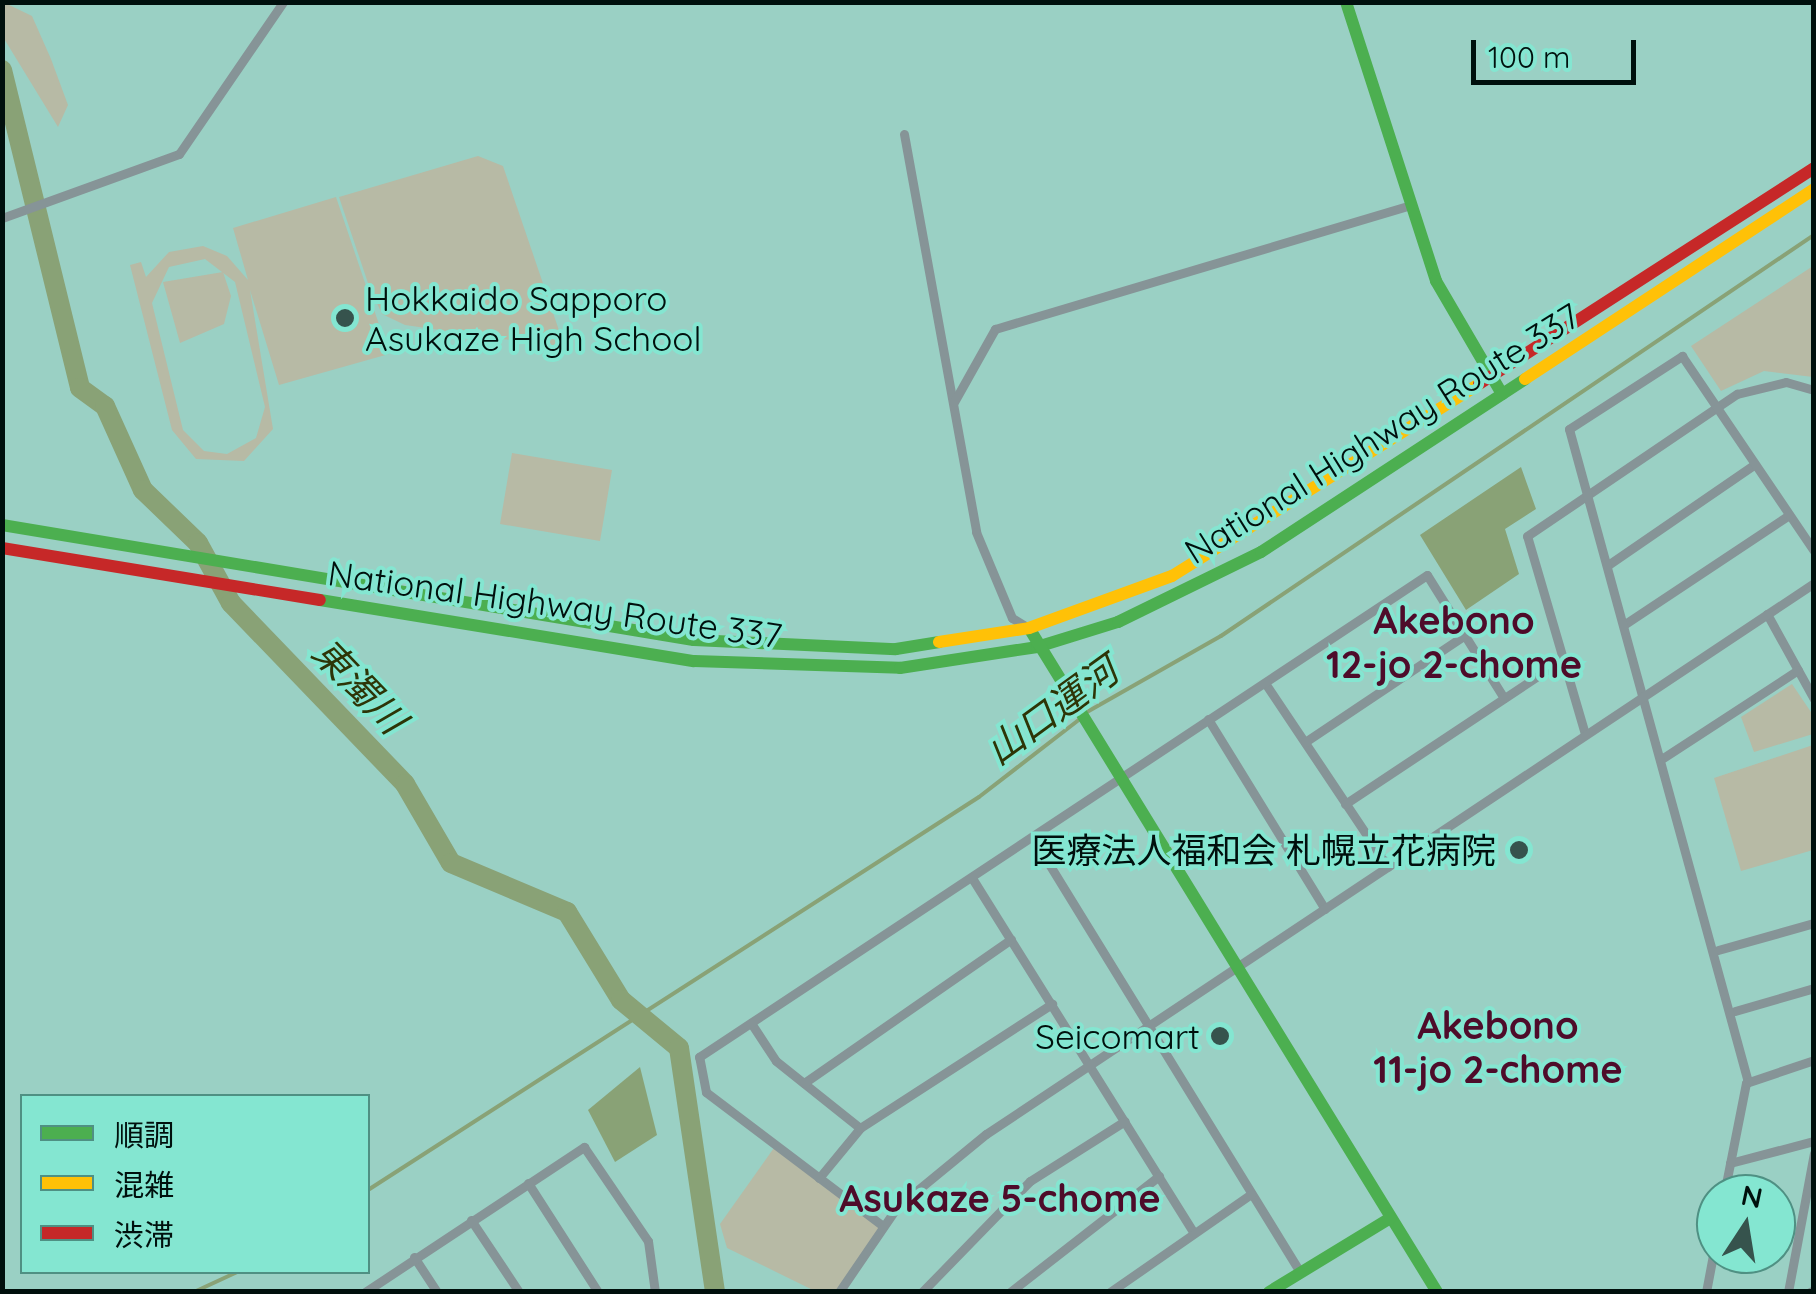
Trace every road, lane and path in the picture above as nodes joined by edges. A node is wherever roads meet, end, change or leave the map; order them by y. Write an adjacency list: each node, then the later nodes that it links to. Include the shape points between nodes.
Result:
1 (283, 2): 7 (street, via 179,154)
2 (1346, 2): 6 (main road)
3 (904, 134): 11 (street)
4 (1814, 168): 8 (main road, National Highway Route 337)
5 (1814, 189): 10 (main road, National Highway Route 337)
6 (1410, 205): 8 (main road, via 1436,280); 11 (street, via 996,329)
7 (2, 218)
8 (1492, 380): 10 (main road); 23 (main road, National Highway Route 337, via 1172,576)
9 (1814, 390): 12 (street, via 1752,386)
10 (1502, 394): 25 (main road, National Highway Route 337, via 1260,552 1118,622)
11 (954, 402): 23 (street, via 976,532 1012,618)
12 (1717, 408): 13 (street); 14 (street); 14 (street, via 1682,356 1569,429)
13 (1755, 464): 15 (street); 19 (street)
14 (1588, 493): 19 (street); 26 (street, via 1527,536)
15 (1789, 515): 18 (street); 22 (street)
16 (2, 525): 23 (main road, National Highway Route 337, via 802,649 896,649)
17 (2, 548): 25 (main road, National Highway Route 337, via 800,670 900,668)
18 (1814, 551)
19 (1608, 566): 22 (street)
20 (1814, 583): 21 (street)
21 (1767, 614): 27 (street); 29 (street)
22 (1625, 624): 29 (street)
23 (1029, 628): 25 (main road)
24 (1465, 635): 28 (street, via 1427,575); 30 (street); 34 (street)
25 (1037, 647): 36 (main road)
26 (1563, 658): 30 (street); 33 (street)
27 (1798, 670): 31 (street); 35 (street)
28 (1265, 683): 32 (street); 34 (street)
29 (1645, 694): 33 (street); 35 (street)
30 (1504, 698): 37 (street)
31 (1814, 699)
32 (1208, 719): 36 (street); 41 (street)
33 (1585, 734): 39 (street)
34 (1304, 742): 37 (street)
35 (1663, 758): 44 (street)
36 (1118, 779): 38 (street); 45 (main road)
37 (1345, 804): 39 (street)
38 (1033, 838): 40 (street); 50 (street)
39 (1388, 867): 41 (street)
40 (972, 878): 43 (street); 49 (street)
41 (1326, 909): 45 (street)
42 (1814, 922): 44 (street)
43 (1011, 940): 47 (street); 54 (street)
44 (1718, 950): 48 (street)
45 (1236, 969): 50 (street); 67 (main road)
46 (1814, 988): 48 (street)
47 (1052, 1004): 52 (street); 56 (street)
48 (1735, 1011): 53 (street)
49 (750, 1023): 54 (street); 62 (street, via 699,1057 706,1092)
50 (1147, 1028): 52 (street); 64 (street)
51 (1814, 1060): 53 (street)
52 (1090, 1065): 55 (street); 69 (street, via 928,1176)
53 (1748, 1082): 59 (street)
54 (804, 1083): 56 (street)
55 (1125, 1121): 61 (street); 79 (street, via 1030,1180)
56 (860, 1128): 62 (street)
57 (1814, 1141): 59 (street)
58 (1814, 1154): 66 (street)
59 (1730, 1163): 60 (street)
60 (1728, 1174)
61 (1158, 1176): 70 (street); 80 (street)
62 (819, 1178): 69 (street)
63 (528, 1183): 68 (street); 73 (street, via 584,1146 648,1240); 77 (street)
64 (1251, 1194): 70 (street); 72 (street)
65 (1814, 1212): 66 (street)
66 (1802, 1215): 84 (street)
67 (1390, 1218): 72 (main road); 83 (main road)
68 (471, 1220): 71 (street); 76 (street)
69 (883, 1226): 78 (street)
70 (1194, 1232): 81 (street)
71 (414, 1257): 74 (street); 75 (street)
72 (1300, 1272): 82 (main road)
73 (651, 1291)
74 (365, 1292)
75 (437, 1292)
76 (519, 1292)
77 (598, 1292)
78 (839, 1292)
79 (922, 1292)
80 (1010, 1292)
81 (1110, 1292)
82 (1269, 1292)
83 (1437, 1292)
84 (1788, 1292)

